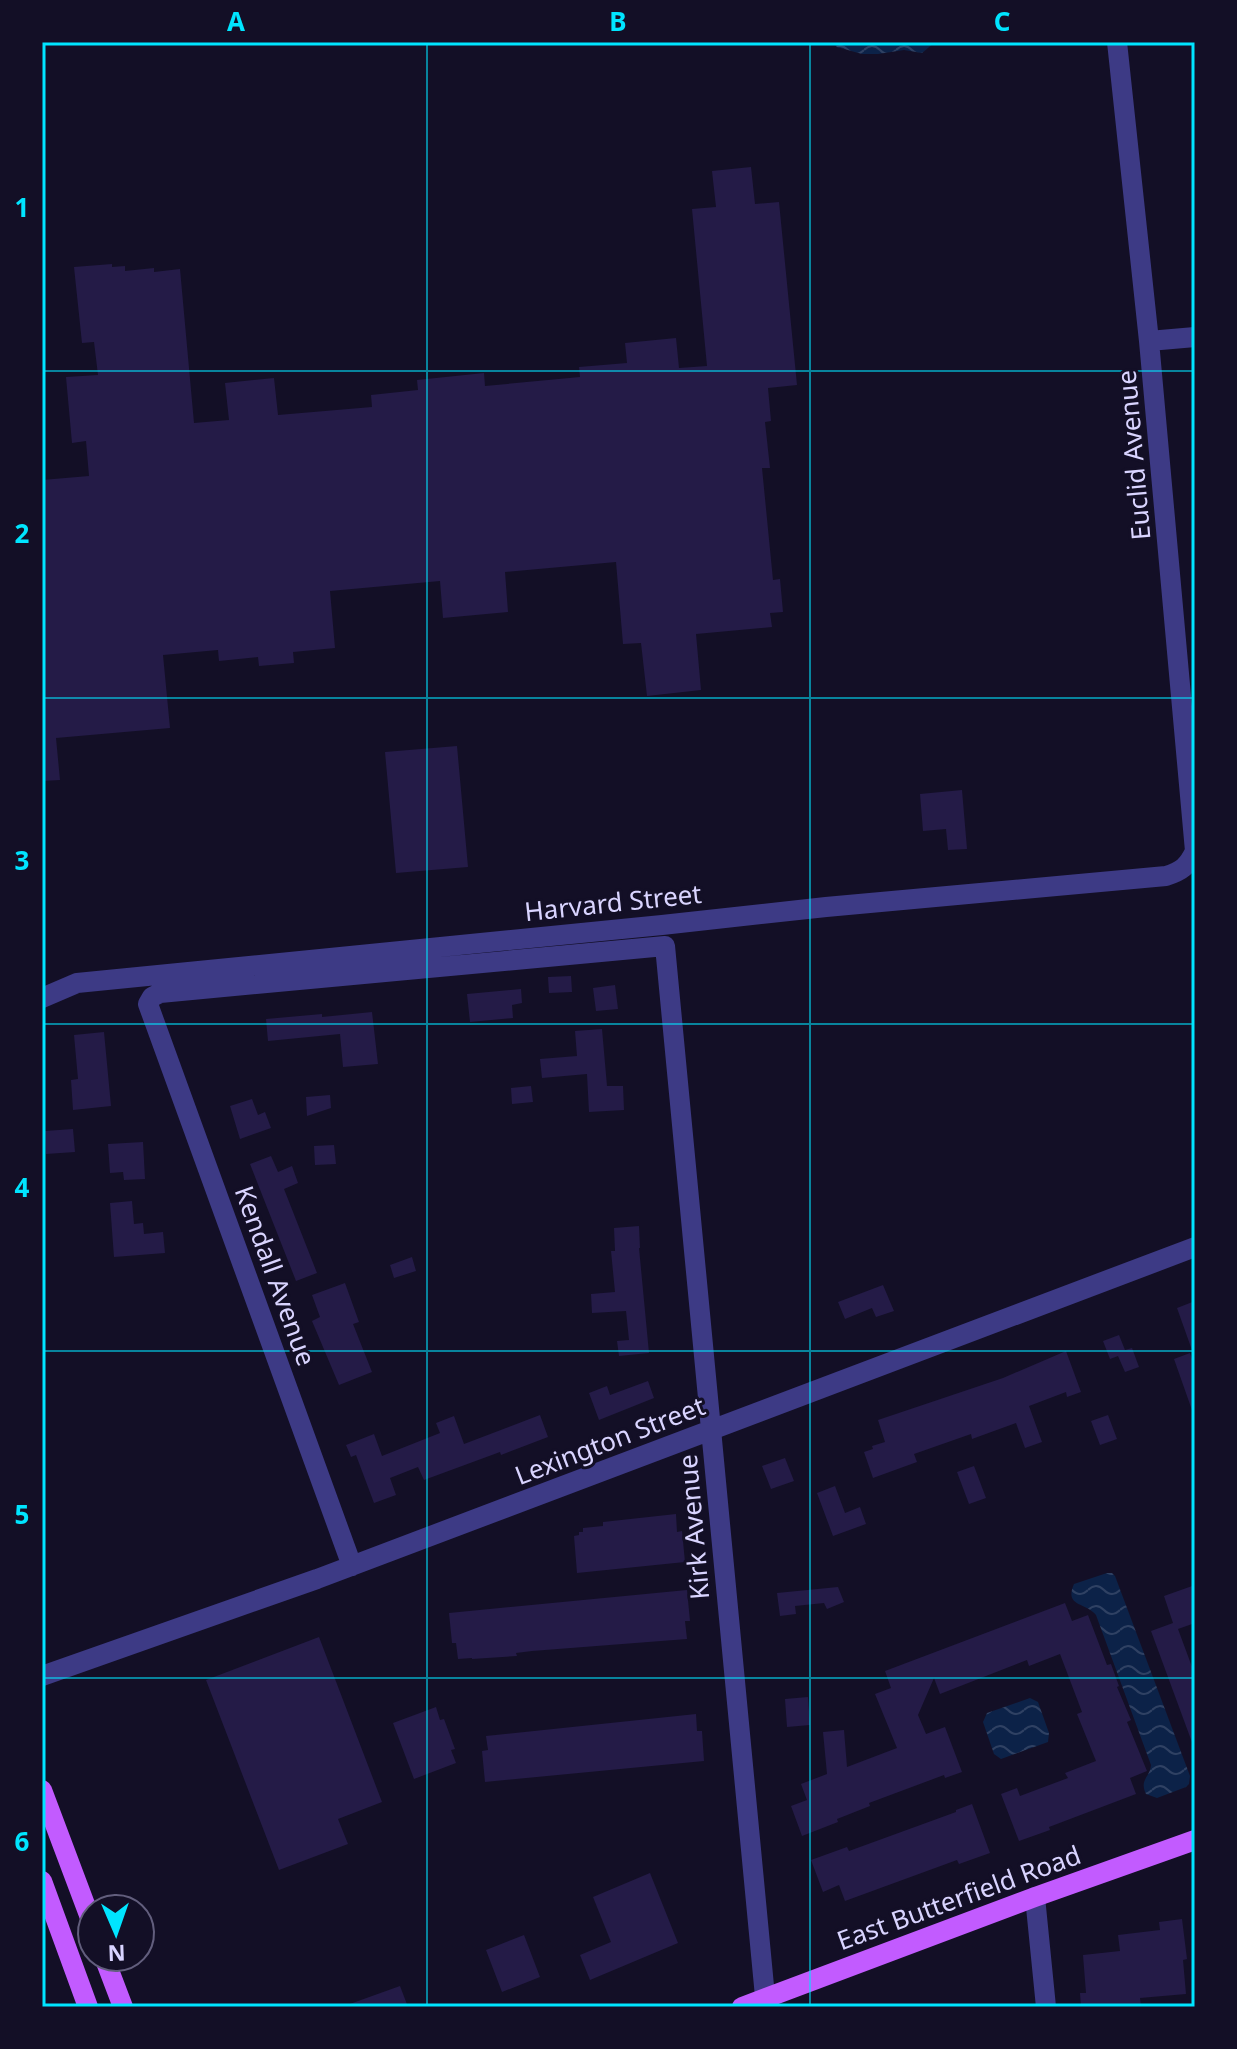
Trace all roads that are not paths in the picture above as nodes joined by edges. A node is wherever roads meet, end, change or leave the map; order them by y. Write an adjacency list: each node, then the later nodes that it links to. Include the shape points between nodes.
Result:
1 (1117, 42): 3 (street, Euclid Avenue)
2 (1195, 337): 3 (street)
3 (1149, 341): 4 (street, Euclid Avenue, via 1195,851)
4 (1189, 864): 6 (street, Harvard Street, via 1166,876 77,983)
5 (665, 946): 7 (street, Harvard Street, via 160,993); 9 (street, Kirk Avenue)
6 (42, 998)
7 (148, 1004): 10 (street, Kendall Avenue)
8 (1195, 1247): 9 (street, Lexington Street)
9 (711, 1431): 10 (street, Lexington Street); 18 (street, Kirk Avenue)
10 (352, 1566): 11 (street, Lexington Street)
11 (42, 1676)
12 (42, 1790): 15 (main road)
13 (1195, 1840): 16 (main road, East Butterfield Road)
14 (42, 1881): 19 (main road)
15 (81, 1893)
16 (1035, 1897): 18 (main road, East Butterfield Road); 22 (street)
17 (110, 1973): 20 (main road)
18 (766, 2003): 21 (main road, East Butterfield Road)
19 (88, 2007)
20 (123, 2007)
21 (742, 2007)
22 (1046, 2007)

